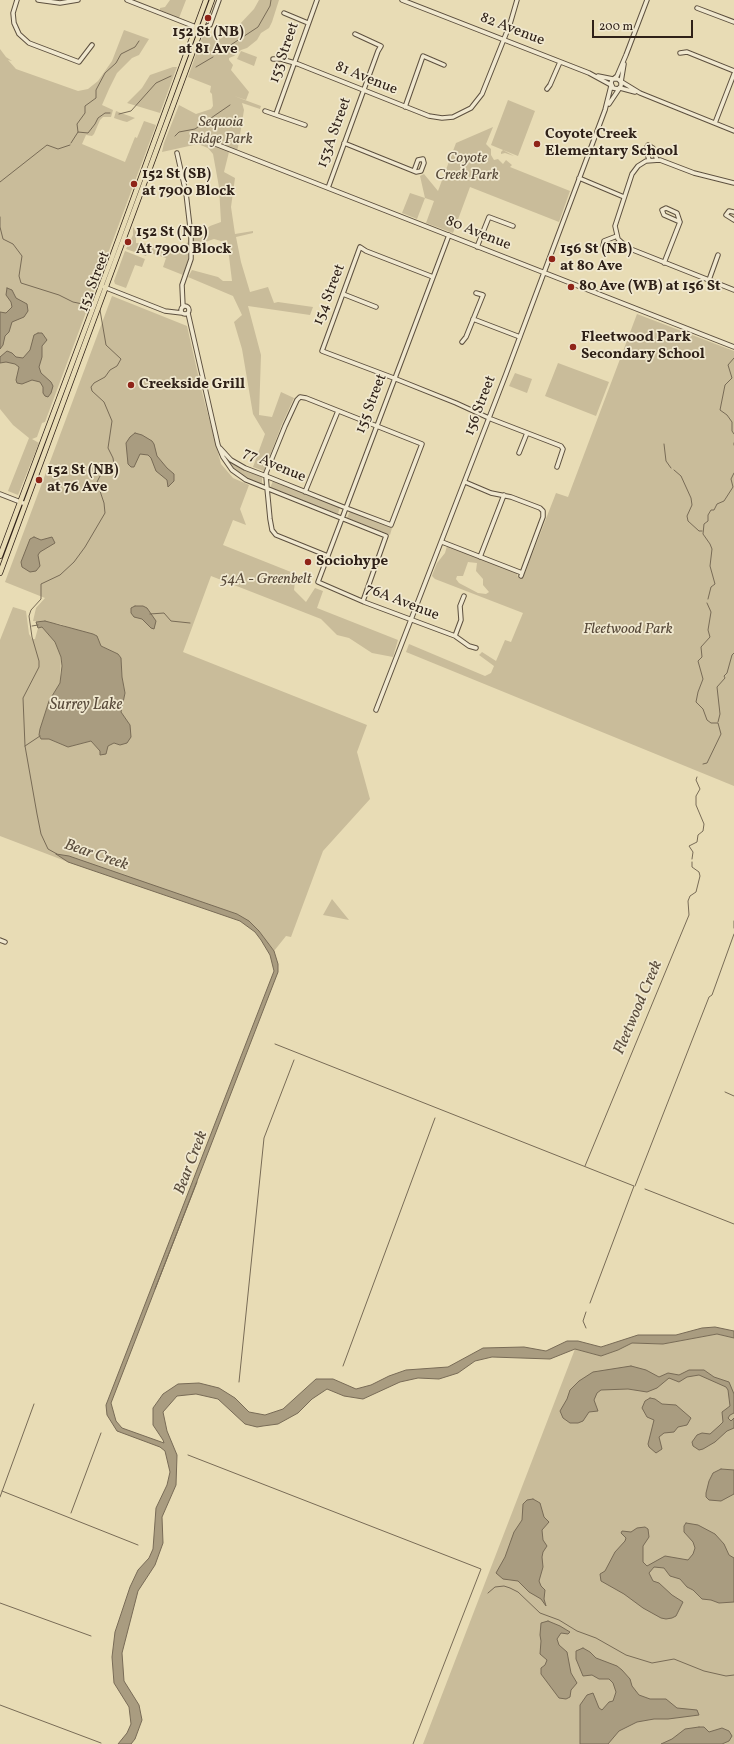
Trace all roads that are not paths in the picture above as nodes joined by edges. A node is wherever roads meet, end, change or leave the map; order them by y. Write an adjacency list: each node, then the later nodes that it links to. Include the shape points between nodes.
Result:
1 (17, 0): 20 (street, via 14,21 18,32 27,42 79,62)
2 (38, 0): 3 (street, via 60,3)
3 (78, 0)
4 (127, 0): 16 (street)
5 (206, 0): 16 (main road, 152 Street)
6 (212, 0): 17 (main road, 152 Street)
7 (218, 0): 17 (street, via 210,25)
8 (317, 0): 15 (street, 153 Street)
9 (402, 0): 19 (street, 82 Avenue)
10 (517, 0): 19 (street)
11 (647, 0): 22 (street)
12 (697, 8): 14 (street)
13 (284, 14): 15 (street)
14 (734, 22)
15 (308, 23): 25 (street, 153 Street)
16 (196, 28): 17 (street); 66 (main road, 152 Street)
17 (201, 29): 67 (main road, 152 Street)
18 (356, 34): 34 (street, 153A Street, via 381,46)
19 (504, 40): 24 (street, 82 Avenue); 36 (street, 81 Avenue, via 480,98 465,112 439,118)
20 (92, 45)
21 (680, 53): 27 (street, via 687,52)
22 (626, 55): 29 (street); 30 (street)
23 (273, 59): 25 (street, 81 Avenue)
24 (560, 62): 28 (street, 82 Avenue); 33 (street)
25 (295, 64): 34 (street, 81 Avenue); 39 (street, 153 Street)
26 (444, 65): 36 (street, via 423,56)
27 (734, 73): 41 (street)
28 (591, 74): 29 (street, 82 Avenue); 31 (street, 82 Avenue)
29 (614, 79): 30 (street); 31 (street)
30 (622, 82): 32 (street); 35 (street)
31 (611, 86): 32 (street, via 615,89); 37 (street, 156 Street)
32 (620, 88): 35 (street); 37 (street, 156 Street)
33 (547, 89)
34 (364, 90): 36 (street, 81 Avenue); 44 (street, 153A Street)
35 (640, 93): 41 (street)
36 (405, 107)
37 (605, 110): 49 (street, 156 Street)
38 (265, 111): 39 (street)
39 (276, 114): 40 (street, via 305,126)
40 (307, 120)
41 (715, 123): 42 (street)
42 (734, 130)
43 (213, 143): 51 (street, 80 Avenue)
44 (344, 143): 48 (street); 51 (street, 153A Street)
45 (177, 153): 72 (street, via 186,193 191,240 191,259 182,285)
46 (649, 160): 47 (street); 47 (street, via 646,149 648,145); 52 (street, via 635,170)
47 (657, 160): 50 (street)
48 (414, 171)
49 (579, 178): 52 (street); 63 (street, 156 Street)
50 (734, 183)
51 (328, 188): 57 (street, 80 Avenue)
52 (624, 197): 58 (street, via 615,223)
53 (734, 212): 54 (street, via 729,211 726,216)
54 (734, 220)
55 (680, 222): 55 (street, via 678,214 665,208 661,212); 62 (street)
56 (513, 226): 60 (street, via 489,217)
57 (449, 236): 60 (street, 80 Avenue); 64 (street, 155 Street)
58 (616, 236): 59 (street); 59 (street, via 604,241 603,246 607,248)
59 (620, 242): 62 (street, via 630,250)
60 (477, 247): 63 (street, 80 Avenue)
61 (718, 255): 65 (street)
62 (664, 263): 65 (street)
63 (544, 273): 74 (street, 156 Street); 76 (street, 80 Avenue)
64 (433, 277): 70 (street, 154 Street, via 360,247); 77 (street, 155 Street)
65 (709, 280): 68 (street)
66 (101, 286): 67 (street); 91 (main road, 152 Street)
67 (106, 288): 72 (street, via 168,312); 91 (main road, 152 Street)
68 (734, 290)
69 (476, 293): 73 (street, via 483,295)
70 (343, 294): 71 (street); 77 (street, 154 Street, via 322,351)
71 (376, 307)
72 (184, 310): 82 (street)
73 (474, 319): 74 (street); 75 (street)
74 (520, 337): 79 (street, 156 Street)
75 (462, 342)
76 (734, 347)
77 (394, 378): 79 (street); 80 (street, 155 Street)
78 (338, 411): 80 (street); 85 (street, via 302,397 297,401); 88 (street)
79 (489, 418): 81 (street); 86 (street, 156 Street)
80 (376, 426): 92 (street, 155 Street); 92 (street, 77 Avenue, via 422,444 391,525)
81 (527, 433): 83 (street); 84 (street, via 561,446 563,449)
82 (220, 448): 85 (street, 77 Avenue, via 239,466); 87 (street, 77 Avenue, via 226,462 236,473)
83 (520, 453)
84 (557, 466)
85 (266, 476): 87 (street); 88 (street, 77 Avenue)
86 (465, 482): 90 (street, via 491,493); 94 (street, 156 Street)
87 (267, 488): 93 (street, 77 Avenue); 96 (street, via 274,533)
88 (306, 492): 92 (street, 77 Avenue)
89 (0, 494): 91 (street)
90 (504, 495): 97 (street); 97 (street, via 540,508 543,512 521,574)
91 (23, 503): 95 (main road, 152 Street); 98 (main road, 152 Street)
92 (346, 508): 93 (street, 155 Street)
93 (342, 517): 96 (street, 155 Street); 101 (street, 77 Avenue, via 386,536)
94 (442, 542): 97 (street); 102 (street, 156 Street)
95 (0, 556)
96 (328, 556): 99 (street, 155 Street)
97 (480, 557)
98 (0, 573)
99 (318, 582): 101 (street, 76A Avenue)
100 (464, 596): 103 (street, via 460,606 461,620)
101 (363, 601): 102 (street, 76A Avenue)
102 (412, 620): 103 (street, 76A Avenue); 105 (street, 156 Street)
103 (455, 636): 104 (street, 76A Avenue)
104 (476, 648)
105 (376, 710)
106 (0, 940): 107 (street)
107 (5, 942)

